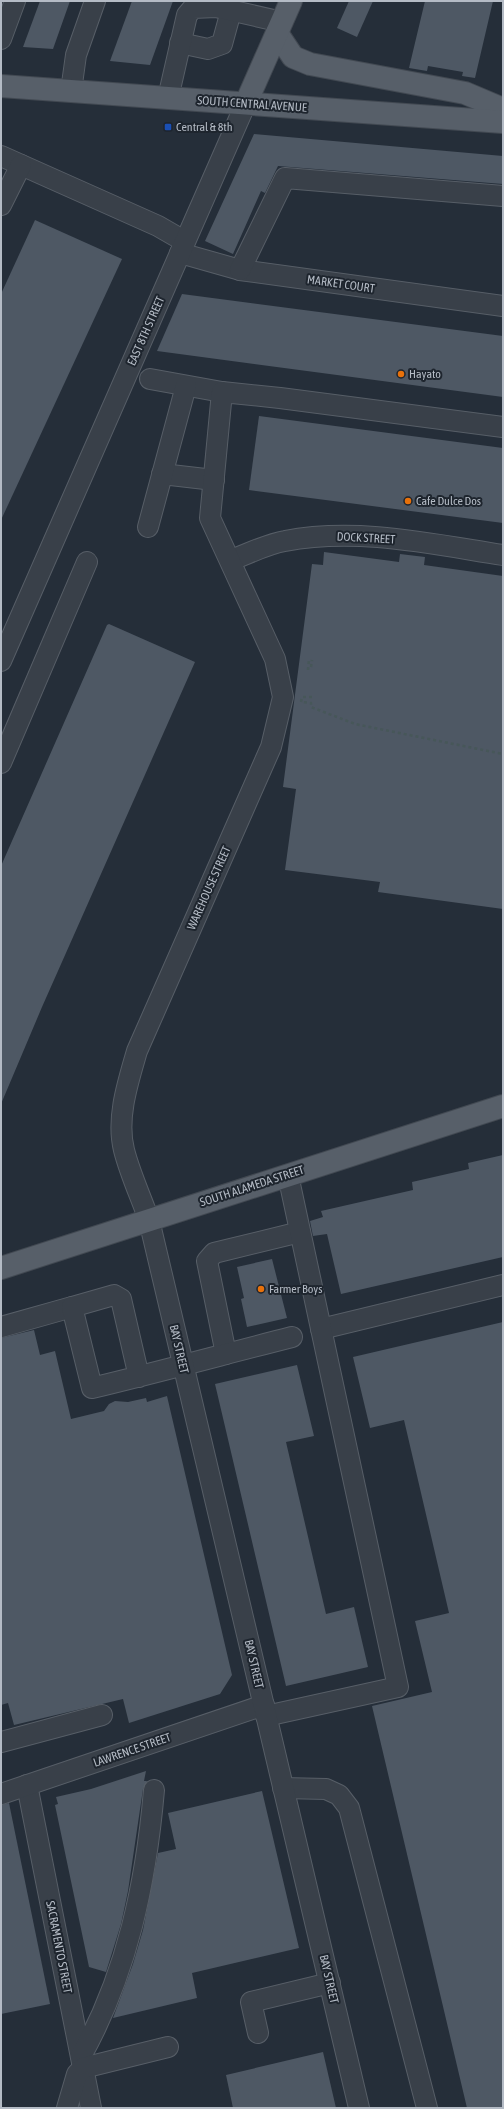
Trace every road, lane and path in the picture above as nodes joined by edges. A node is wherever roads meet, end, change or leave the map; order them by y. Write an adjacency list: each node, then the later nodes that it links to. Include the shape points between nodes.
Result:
1 (15, 1): 6 (street)
2 (95, 1): 9 (street, via 76,55)
3 (291, 1): 5 (main road, EAST 8TH STREET)
4 (231, 11): 5 (street); 7 (street, via 216,7 193,8 186,15); 7 (street, via 222,44 208,48)
5 (279, 28): 11 (main road, EAST 8TH STREET); 12 (main road, via 294,57 310,64 465,93)
6 (1, 39)
7 (180, 43): 10 (street)
8 (1, 86): 9 (main road, SOUTH CENTRAL AVENUE)
9 (71, 92): 10 (main road, SOUTH CENTRAL AVENUE)
10 (168, 98): 11 (main road, SOUTH CENTRAL AVENUE)
11 (246, 103): 13 (main road, SOUTH CENTRAL AVENUE); 18 (street, EAST 8TH STREET)
12 (503, 109)
13 (503, 122)
14 (1, 156): 15 (street, MARKET COURT)
15 (21, 165): 17 (street); 18 (street, MARKET COURT, via 158,226)
16 (503, 196): 19 (street, via 285,178)
17 (1, 205)
18 (182, 247): 19 (street, MARKET COURT); 31 (street, EAST 8TH STREET)
19 (240, 270): 20 (street, MARKET COURT)
20 (503, 306)
21 (150, 379): 22 (street)
22 (186, 386): 23 (street); 25 (street)
23 (222, 392): 24 (street); 26 (street, WAREHOUSE STREET)
24 (503, 427)
25 (162, 474): 26 (street); 27 (street)
26 (214, 480): 29 (street, WAREHOUSE STREET, via 210,518)
27 (148, 527)
28 (503, 555): 29 (street, DOCK STREET, via 389,539 338,536 284,541)
29 (231, 560): 41 (street, WAREHOUSE STREET, via 275,658 283,697 271,747 137,1051 129,1076 122,1120 124,1150)
30 (88, 562): 38 (street)
31 (1, 661)
32 (311, 667): 33 (path, via 311,659)
33 (308, 670)
34 (303, 697): 35 (path)
35 (312, 698)
36 (301, 702): 37 (path, via 311,703 311,707 355,724)
37 (503, 754)
38 (1, 763)
39 (503, 1106): 40 (main road, SOUTH ALAMEDA STREET)
40 (288, 1175): 41 (main road, SOUTH ALAMEDA STREET); 42 (street)
41 (148, 1220): 43 (main road, SOUTH ALAMEDA STREET); 50 (street, BAY STREET)
42 (300, 1232): 47 (street); 49 (street, via 214,1253 207,1261)
43 (1, 1268)
44 (503, 1285): 47 (street)
45 (72, 1307): 46 (street); 51 (street, via 92,1388); 51 (street, via 114,1295 121,1299)
46 (1, 1327)
47 (321, 1329): 52 (street, LAWRENCE STREET, via 398,1687)
48 (292, 1337): 49 (street)
49 (226, 1354): 50 (street)
50 (183, 1366): 51 (street); 52 (street, BAY STREET)
51 (139, 1377)
52 (265, 1711): 55 (street, LAWRENCE STREET); 56 (street, BAY STREET)
53 (102, 1715): 54 (street)
54 (1, 1742)
55 (28, 1786): 58 (street, LAWRENCE STREET); 62 (street, SACRAMENTO STREET)
56 (283, 1788): 59 (street, BAY STREET); 66 (street, via 326,1789 338,1795 349,1808)
57 (154, 1790): 62 (street, via 148,1852 133,1924 106,2008)
58 (1, 1794)
59 (330, 1983): 60 (street, via 251,2002); 65 (street, BAY STREET)
60 (258, 2034)
61 (168, 2047): 62 (street)
62 (82, 2062): 63 (street); 64 (street, SACRAMENTO STREET)
63 (67, 2108)
64 (92, 2108)
65 (359, 2108)
66 (427, 2108)

